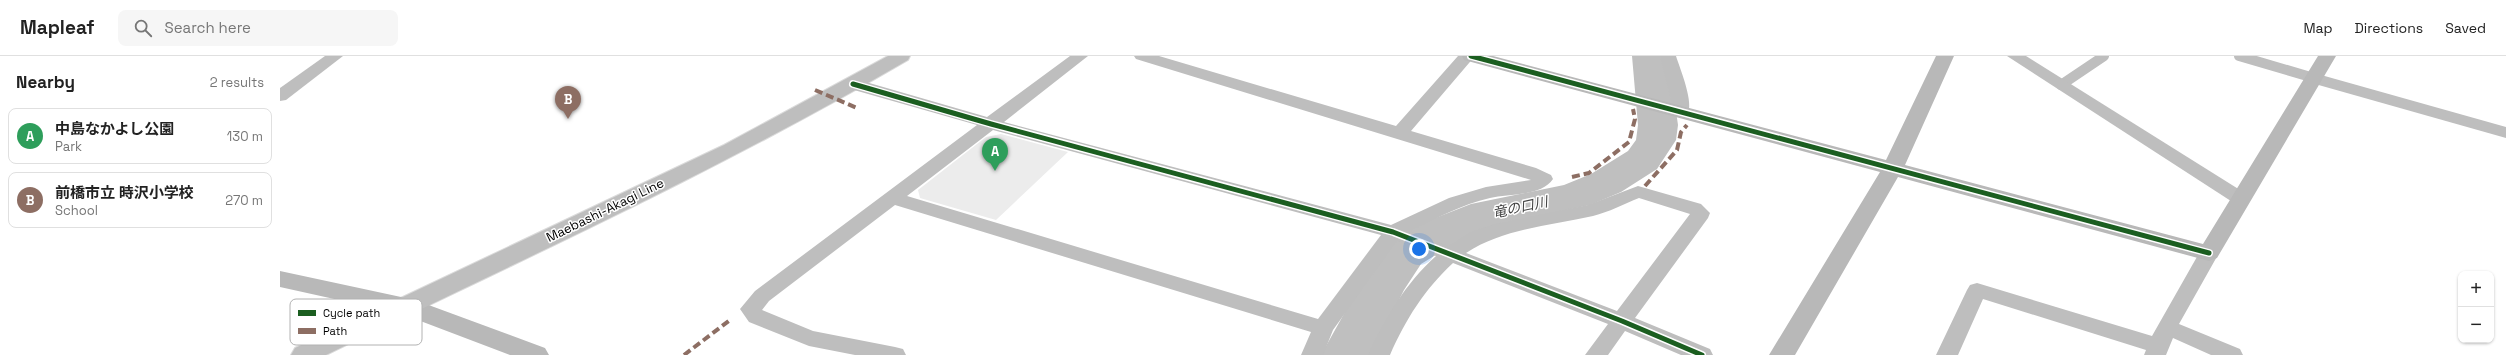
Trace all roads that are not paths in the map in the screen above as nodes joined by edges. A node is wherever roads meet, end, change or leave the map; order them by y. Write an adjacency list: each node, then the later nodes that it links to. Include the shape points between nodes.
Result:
1 (335, 56): 16 (street)
2 (901, 56): 14 (main road, Maebashi-Akagi Line)
3 (1080, 56): 18 (street)
4 (1142, 56): 19 (street)
5 (1467, 56): 19 (street)
6 (1471, 56): 17 (street)
7 (1668, 56): 17 (street, via 1681,101)
8 (1945, 56): 21 (street)
9 (2015, 56): 15 (street)
10 (2104, 56): 15 (lane)
11 (2239, 56): 13 (lane)
12 (2326, 56): 13 (street)
13 (2314, 78): 20 (street); 23 (street)
14 (853, 84): 18 (street); 29 (main road, Maebashi-Akagi Line, via 731,149)
15 (2061, 85): 23 (street)
16 (280, 96)
17 (1678, 110): 21 (street)
18 (991, 124): 22 (street); 24 (street)
19 (1401, 132): 24 (street, via 1530,172 1544,179 1539,184 1486,193 1456,202)
20 (2506, 133)
21 (1893, 167): 26 (street); 42 (street)
22 (892, 198): 32 (street); 37 (street, via 762,296 751,309 756,316 809,338)
23 (2241, 199): 26 (street)
24 (1399, 234): 25 (street); 32 (street)
25 (1447, 253): 31 (street); 31 (street, via 1502,228 1593,210 1638,192 1694,208 1700,213 1698,218); 39 (street, via 1396,318)
26 (2209, 253): 33 (street)
27 (280, 279): 28 (street)
28 (366, 299)
29 (420, 299)
30 (422, 312): 36 (street)
31 (1622, 321): 40 (street); 41 (street)
32 (1323, 328): 38 (street)
33 (2160, 343): 43 (street, via 1977,290); 44 (street)
34 (325, 345): 35 (main road, Maebashi-Akagi Line)
35 (304, 355)
36 (536, 355)
37 (895, 355)
38 (1312, 355)
39 (1379, 355)
40 (1596, 355)
41 (1702, 355)
42 (1782, 355)
43 (1946, 355)
44 (2232, 355)

